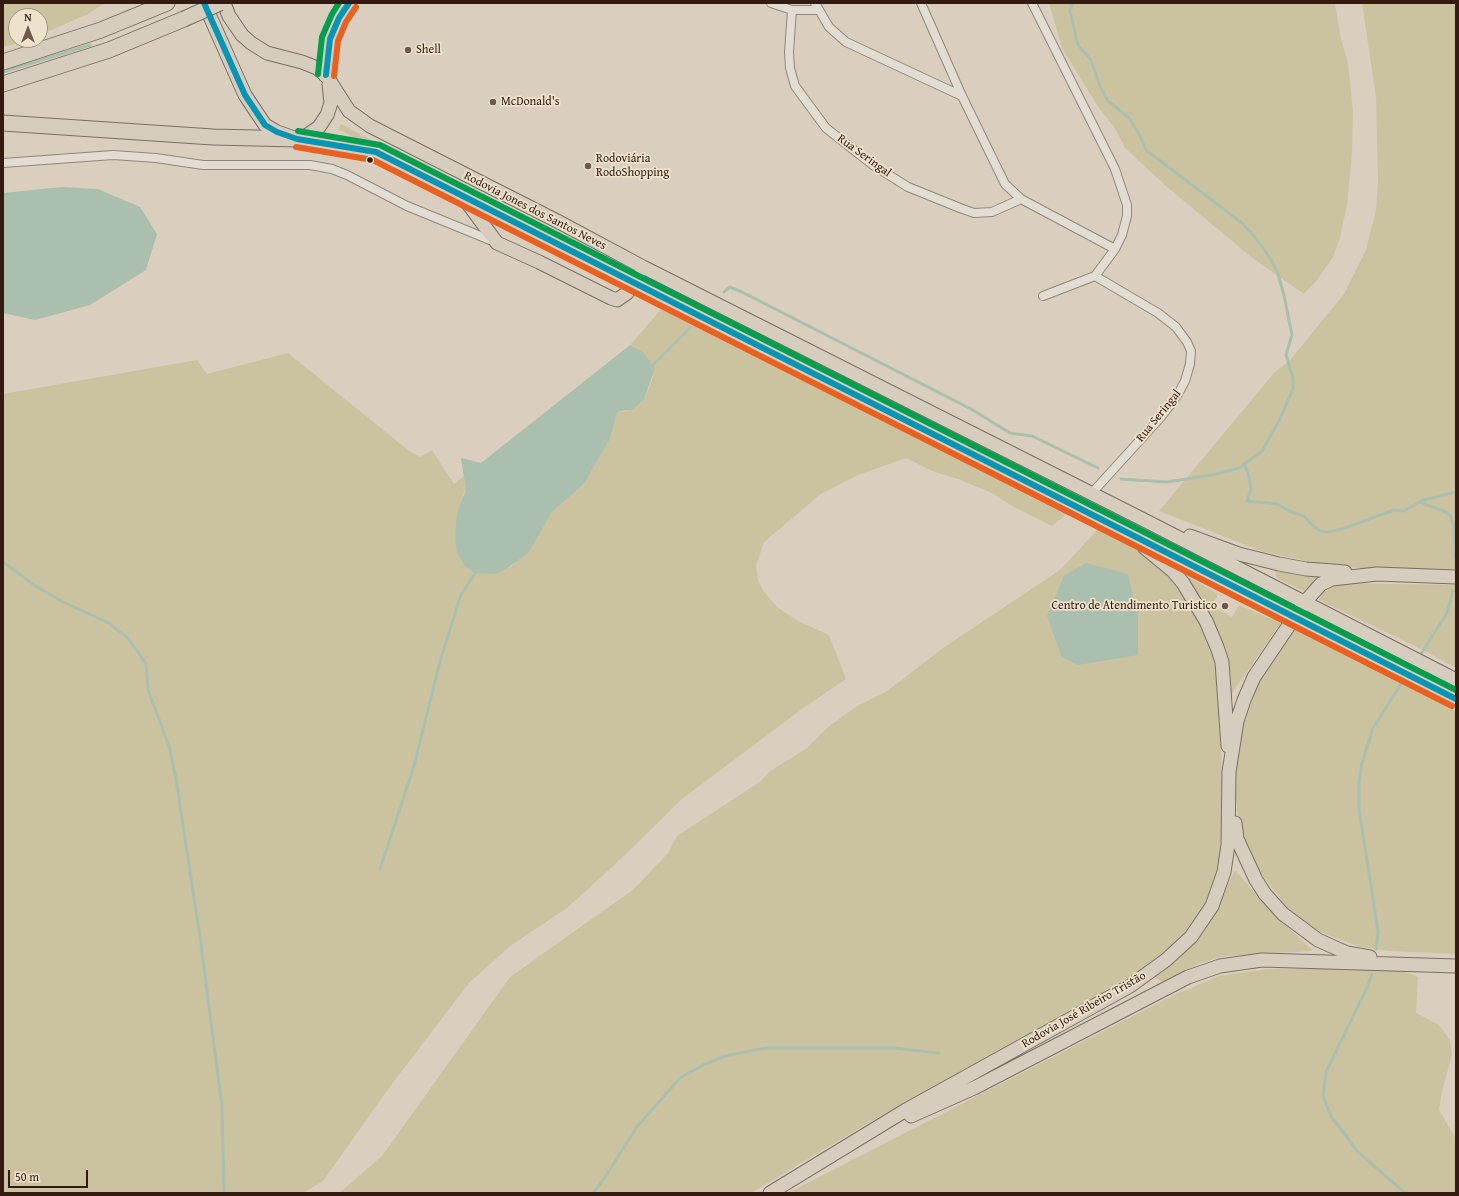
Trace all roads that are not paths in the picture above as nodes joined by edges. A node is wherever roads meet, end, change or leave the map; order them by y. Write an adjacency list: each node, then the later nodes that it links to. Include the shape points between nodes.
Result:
1 (168, 3): 11 (highway, via 95,32)
2 (204, 3): 16 (main road, Rodovia Jones dos Santos Neves, via 245,95 265,125)
3 (220, 3): 13 (highway, bridge, via 109,50)
4 (224, 3): 12 (main road, Rodovia Jones dos Santos Neves, via 229,16 242,35 260,50 307,64)
5 (349, 3): 12 (highway, via 330,39)
6 (771, 3): 10 (street)
7 (921, 3): 14 (street)
8 (1032, 3): 21 (street, via 1123,190 1127,216)
9 (817, 6): 10 (street, via 809,11); 14 (street, via 829,27 846,42)
10 (792, 10): 19 (street, Rua Seringal, via 789,52 795,86 826,128 873,165 908,187 960,208 974,213 984,213)
11 (3, 62)
12 (326, 75): 16 (main road, via 331,103 327,115 319,127); 22 (main road, Rodovia Jones dos Santos Neves, via 349,111 370,126)
13 (3, 84)
14 (962, 96): 19 (street, via 1005,184)
15 (3, 123): 16 (highway, via 213,138)
16 (297, 139): 18 (main road, Rodovia Jones dos Santos Neves, via 376,152)
17 (3, 163): 20 (street, via 113,155 203,165 310,165 347,175 407,206)
18 (460, 194): 20 (main road); 24 (main road, Rodovia Jones dos Santos Neves)
19 (1021, 199): 21 (street)
20 (497, 243): 24 (main road, via 617,300 627,293)
21 (1115, 249): 23 (street)
22 (643, 267): 24 (main road); 26 (main road, Rodovia Jones dos Santos Neves)
23 (1095, 276): 25 (street); 26 (street, Rua Seringal, via 1158,313 1176,327 1191,351 1185,381 1178,394 1161,417)
24 (634, 283): 28 (main road, Rodovia Jones dos Santos Neves)
25 (1044, 296)
26 (1092, 494): 27 (main road, Rodovia Jones dos Santos Neves)
27 (1146, 521): 29 (main road, via 1239,554 1279,564 1306,569); 31 (main road, Rodovia Jones dos Santos Neves)
28 (1130, 534): 32 (main road, Rodovia Jones dos Santos Neves); 35 (main road, via 1173,571 1183,583 1206,621 1217,647 1222,662)
29 (1377, 574): 30 (main road, Rodovia José Ribeiro Tristão); 31 (main road, Rodovia José Ribeiro Tristão, via 1332,579 1320,584)
30 (1456, 577)
31 (1304, 603): 32 (main road, Rodovia José Ribeiro Tristão); 33 (main road, Rodovia Jones dos Santos Neves)
32 (1296, 617): 34 (main road, Rodovia Jones dos Santos Neves); 35 (main road, Rodovia José Ribeiro Tristão, via 1254,677 1244,700 1237,721)
33 (1456, 680)
34 (1456, 699)
35 (1229, 772): 36 (main road, Rodovia José Ribeiro Tristão)
36 (1229, 785): 37 (main road, via 1237,839 1256,880 1283,914 1318,940 1347,953); 39 (main road, Rodovia José Ribeiro Tristão, via 1228,845 1224,872 1212,906 1192,936 1166,960 1130,986)
37 (1428, 965): 38 (main road, Rodovia José Ribeiro Tristão); 39 (main road, Rodovia José Ribeiro Tristão, via 1262,960 1220,966 1188,977 1145,998 974,1088)
38 (1456, 966)
39 (870, 1132): 40 (main road, Rodovia José Ribeiro Tristão)
40 (770, 1193)

